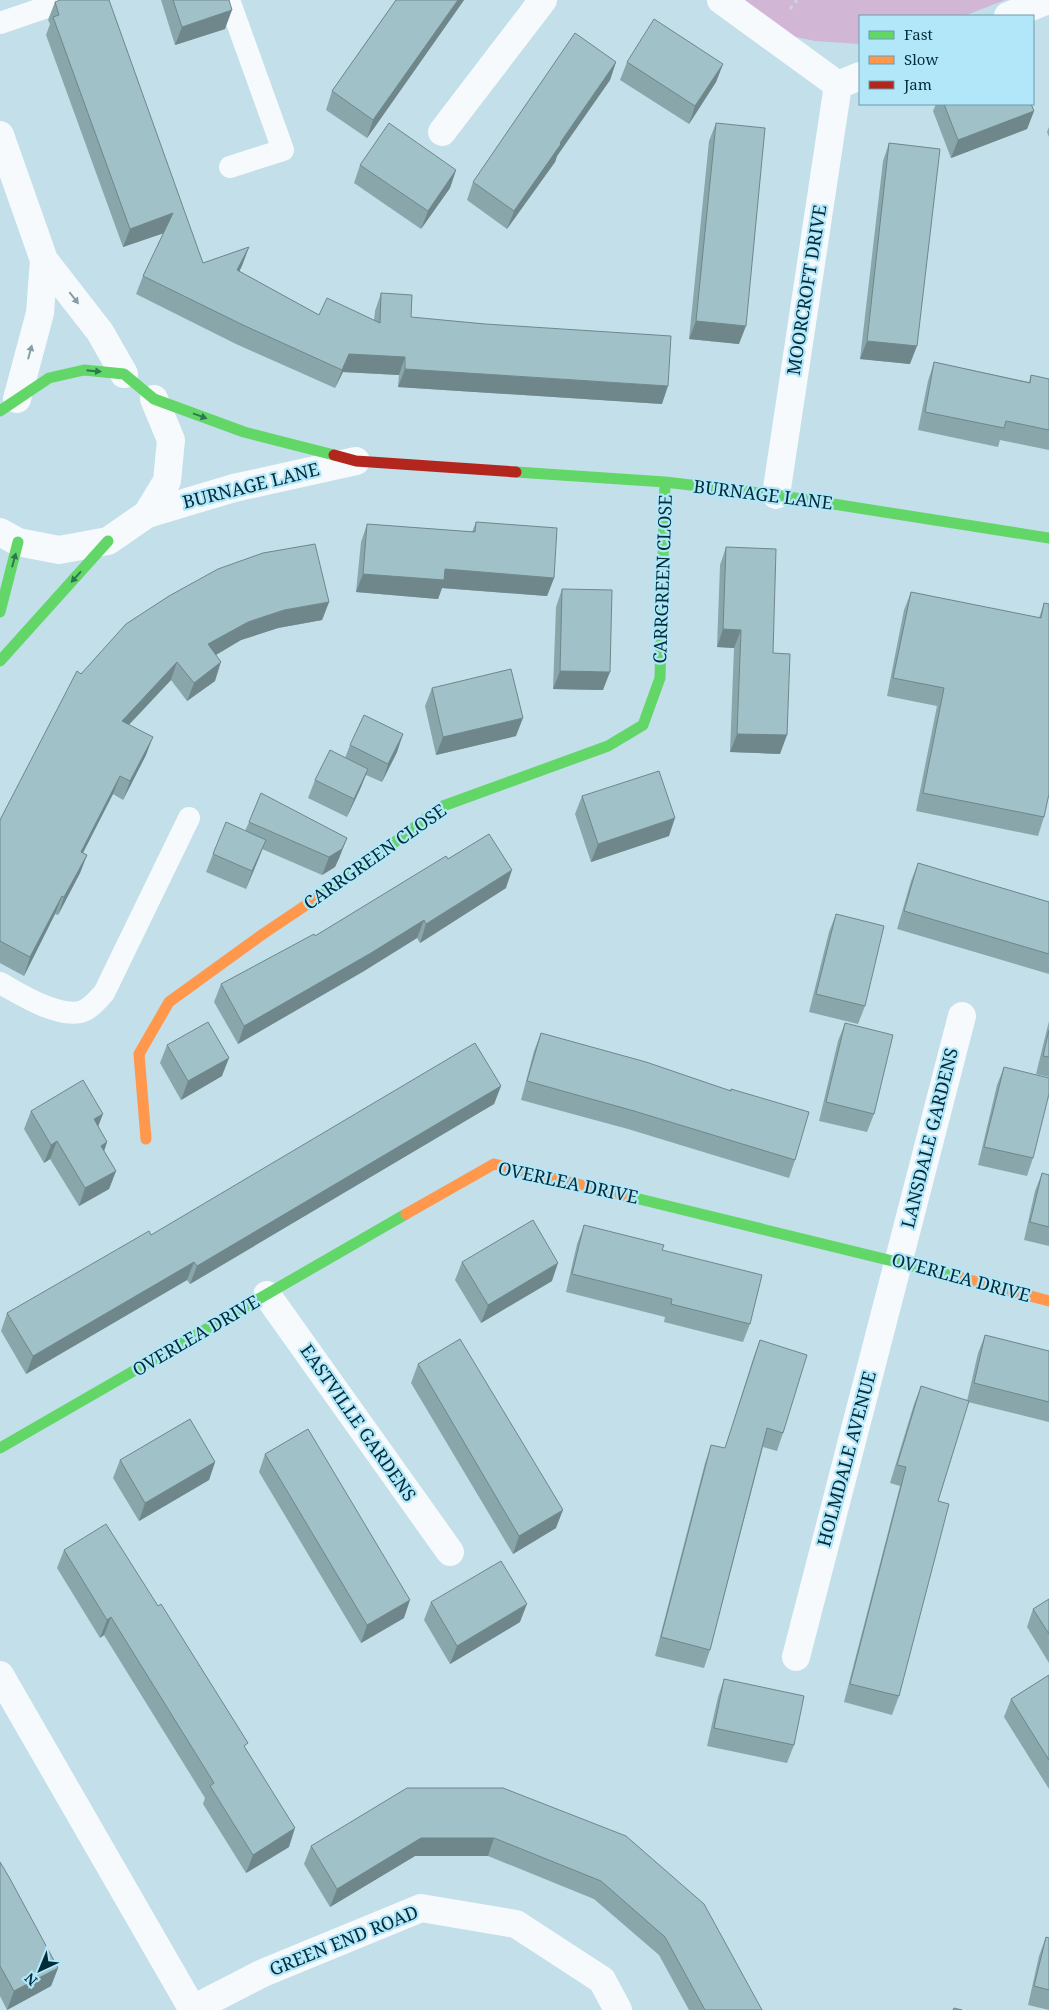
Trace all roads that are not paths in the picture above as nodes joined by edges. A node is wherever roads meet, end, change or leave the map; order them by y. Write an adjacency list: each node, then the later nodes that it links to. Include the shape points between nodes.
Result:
1 (66, 0): 7 (lane)
2 (229, 0): 11 (lane, via 283,150)
3 (543, 0): 9 (street)
4 (721, 0): 8 (street, MOORCROFT DRIVE)
5 (1048, 0): 6 (street)
6 (1010, 15)
7 (0, 23)
8 (849, 81): 18 (street, MOORCROFT DRIVE)
9 (442, 132)
10 (0, 135): 12 (street)
11 (230, 167)
12 (44, 260): 13 (street, one-way to 13, via 100,332); 15 (street, one-way to 12, via 40,313)
13 (124, 374): 14 (street, BURNAGE LANE); 15 (street, one-way to 13, via 49,378 84,370)
14 (154, 400): 16 (street, BURNAGE LANE, one-way to 16, via 244,432); 19 (street, BURNAGE LANE, via 171,440 167,481)
15 (9, 405)
16 (356, 461): 17 (street, BURNAGE LANE); 19 (street, BURNAGE LANE, via 234,488)
17 (665, 482): 18 (street, BURNAGE LANE); 28 (street, CARRGREEN CLOSE, via 660,678 643,724 608,746 443,806 169,1002 140,1054)
18 (776, 495): 21 (street, BURNAGE LANE)
19 (147, 514): 22 (street, BURNAGE LANE)
20 (9, 537): 22 (street, BURNAGE LANE, via 58,550); 23 (street, one-way to 20)
21 (1049, 538)
22 (108, 541): 24 (street, one-way to 24)
23 (0, 612)
24 (0, 661)
25 (189, 818): 26 (lane, via 104,993 92,1006 80,1012 55,1010)
26 (0, 983)
27 (962, 1016): 29 (street, LANSDALE GARDENS)
28 (146, 1139)
29 (899, 1261): 30 (street, OVERLEA DRIVE, via 494,1164); 31 (street, OVERLEA DRIVE); 34 (street, HOLMDALE AVENUE)
30 (267, 1295): 32 (street, OVERLEA DRIVE); 33 (street, EASTVILLE GARDENS)
31 (1049, 1301)
32 (0, 1448)
33 (450, 1552)
34 (796, 1658)
35 (0, 1675): 36 (street, GREEN END ROAD)
36 (192, 2010): 37 (street, GREEN END ROAD, via 263,1973 421,1908 516,1924 602,1980)
37 (618, 2010)

